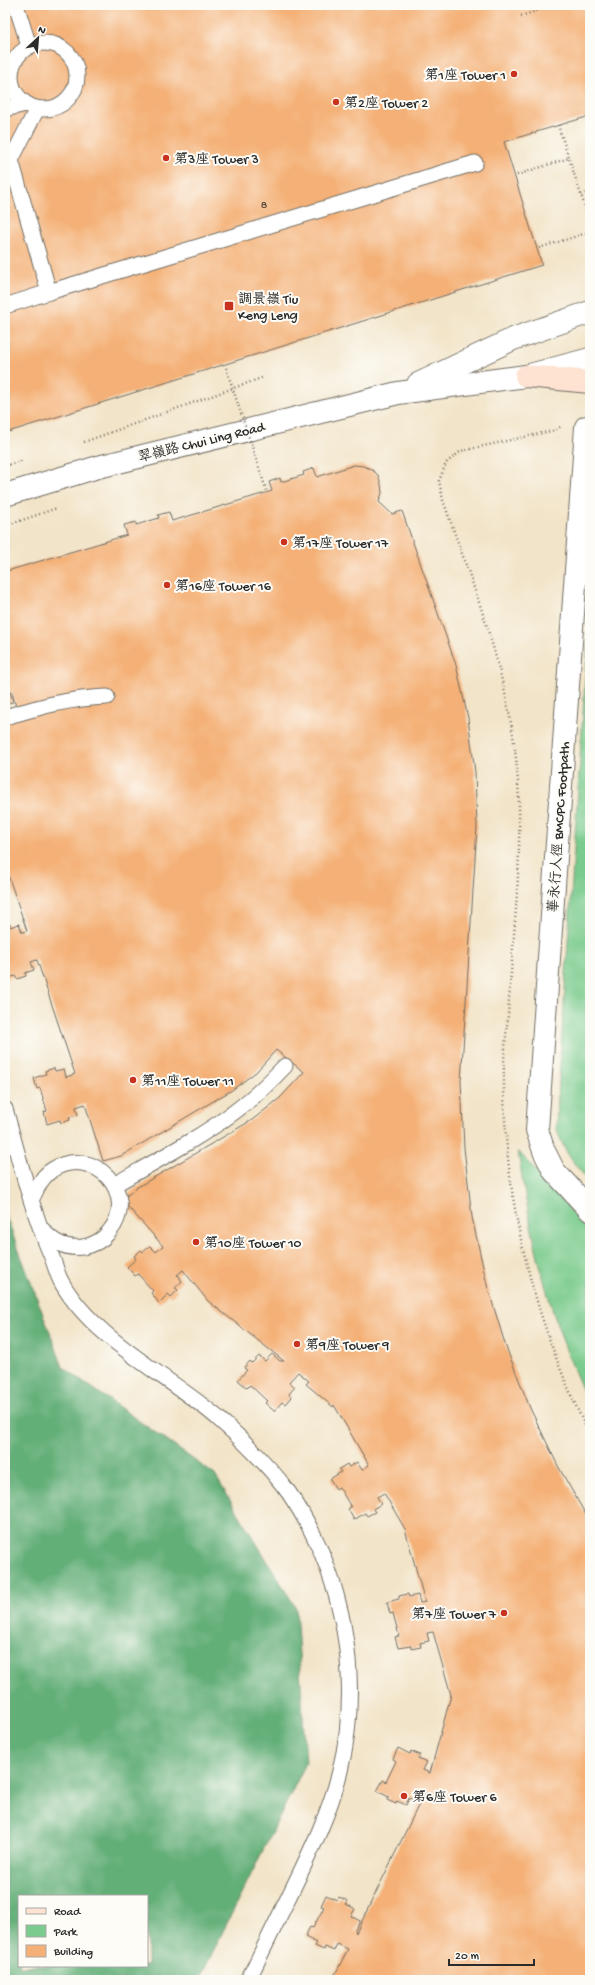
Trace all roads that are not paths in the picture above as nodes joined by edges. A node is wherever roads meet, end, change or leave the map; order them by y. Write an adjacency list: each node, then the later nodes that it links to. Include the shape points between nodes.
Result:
1 (16, 5): 2 (lane)
2 (29, 46): 3 (lane, via 19,53); 4 (lane, via 40,42 62,48 71,56 78,78 76,89 60,106 49,109)
3 (8, 76): 4 (lane, via 17,96)
4 (31, 106): 5 (lane); 7 (lane, via 11,160)
5 (5, 109)
6 (475, 163): 7 (lane)
7 (49, 292): 8 (lane)
8 (5, 306)
9 (590, 312): 13 (street, 翠嶺路 Chui Ling Road, via 514,339)
10 (590, 359): 11 (street, 翠嶺路 Chui Ling Road)
11 (526, 376): 12 (street); 13 (street, 翠嶺路 Chui Ling Road)
12 (590, 382)
13 (398, 393): 15 (street, 翠嶺路 Chui Ling Road, via 98,467)
14 (586, 427): 22 (street, 華永行人徑 BMCPC Footpath, via 537,1130 554,1171)
15 (5, 496)
16 (107, 697): 17 (lane, via 53,703)
17 (5, 717)
18 (285, 1066): 20 (lane, via 261,1091 234,1113)
19 (5, 1109): 21 (lane)
20 (114, 1185): 21 (lane, via 106,1173 93,1166 79,1162 65,1164 52,1170 41,1180); 23 (lane, via 119,1199 119,1214 113,1228 103,1239 91,1246 76,1248 61,1245 48,1238)
21 (31, 1200): 23 (lane)
22 (590, 1210)
23 (38, 1225): 24 (lane, via 62,1284 87,1316 118,1343 225,1424 252,1448 289,1494 318,1544 338,1598 348,1656 349,1714 340,1771 322,1826)
24 (248, 1980)

